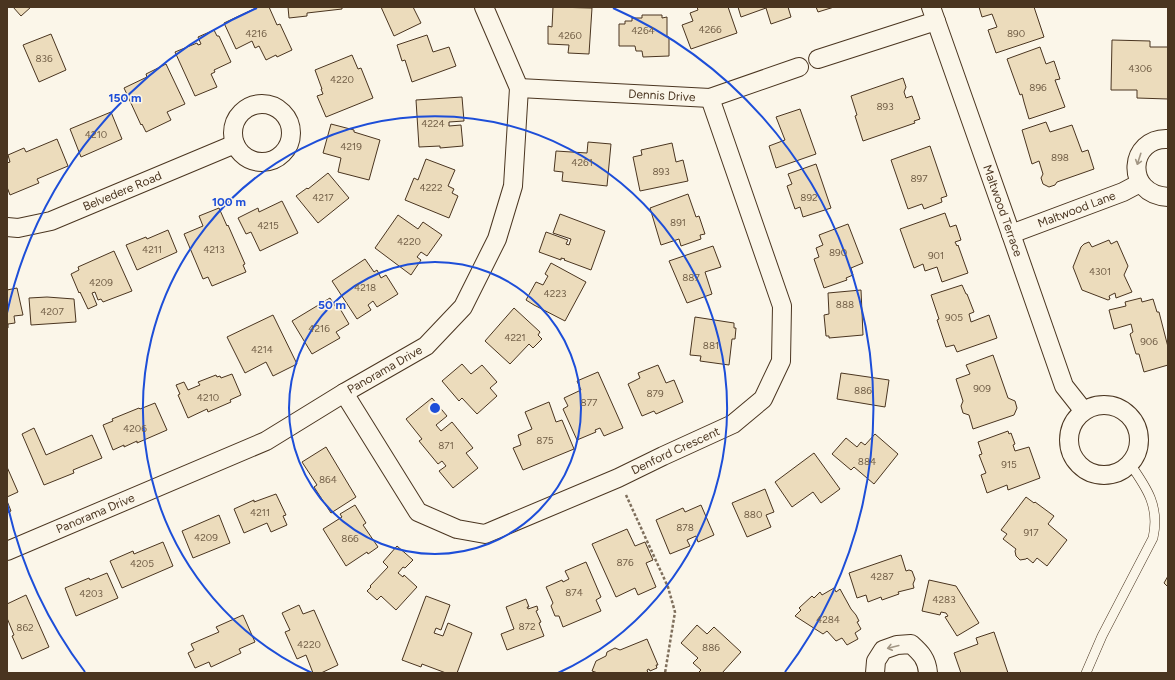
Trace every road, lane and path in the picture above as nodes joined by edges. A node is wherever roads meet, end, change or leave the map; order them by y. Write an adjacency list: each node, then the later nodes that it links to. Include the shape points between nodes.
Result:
1 (484, 7): 5 (street, Panorama Drive)
2 (933, 14): 3 (street); 12 (street, Maltwood Terrace)
3 (818, 58)
4 (799, 67): 6 (street, Dennis Drive)
5 (519, 88): 6 (street, Dennis Drive); 13 (street, Panorama Drive, via 513,186 497,239 463,307 426,346)
6 (710, 98): 16 (street, Denford Crescent, via 782,306 781,361 763,399 733,424)
7 (1168, 140): 9 (street, one-way to 9, via 1150,142 1142,150 1137,160 1136,172)
8 (235, 144): 11 (street, Belvedere Road, via 51,221)
9 (1140, 183): 10 (street, via 1157,197); 12 (street, Maltwood Lane, via 1124,192)
10 (1168, 197)
11 (7, 228)
12 (1012, 234): 14 (street, Maltwood Terrace, via 1064,386)
13 (344, 393): 16 (street, Denford Crescent, via 418,512 458,528 485,534); 17 (street, Panorama Drive, via 266,441)
14 (1083, 410): 15 (street, via 1097,404 1112,405 1125,411 1135,422 1139,436 1138,451); 15 (street, via 1073,421 1068,436 1070,450 1077,463 1089,472 1104,475 1118,472)
15 (1130, 464): 21 (lane, via 1151,496 1156,526 1153,538 1102,636)
16 (618, 478): 18 (path, via 668,587 675,612)
17 (7, 551)
18 (665, 673)
19 (875, 673): 20 (street, one-way to 19, via 923,654 911,644 883,650 876,661)
20 (928, 673)
21 (1086, 673)

